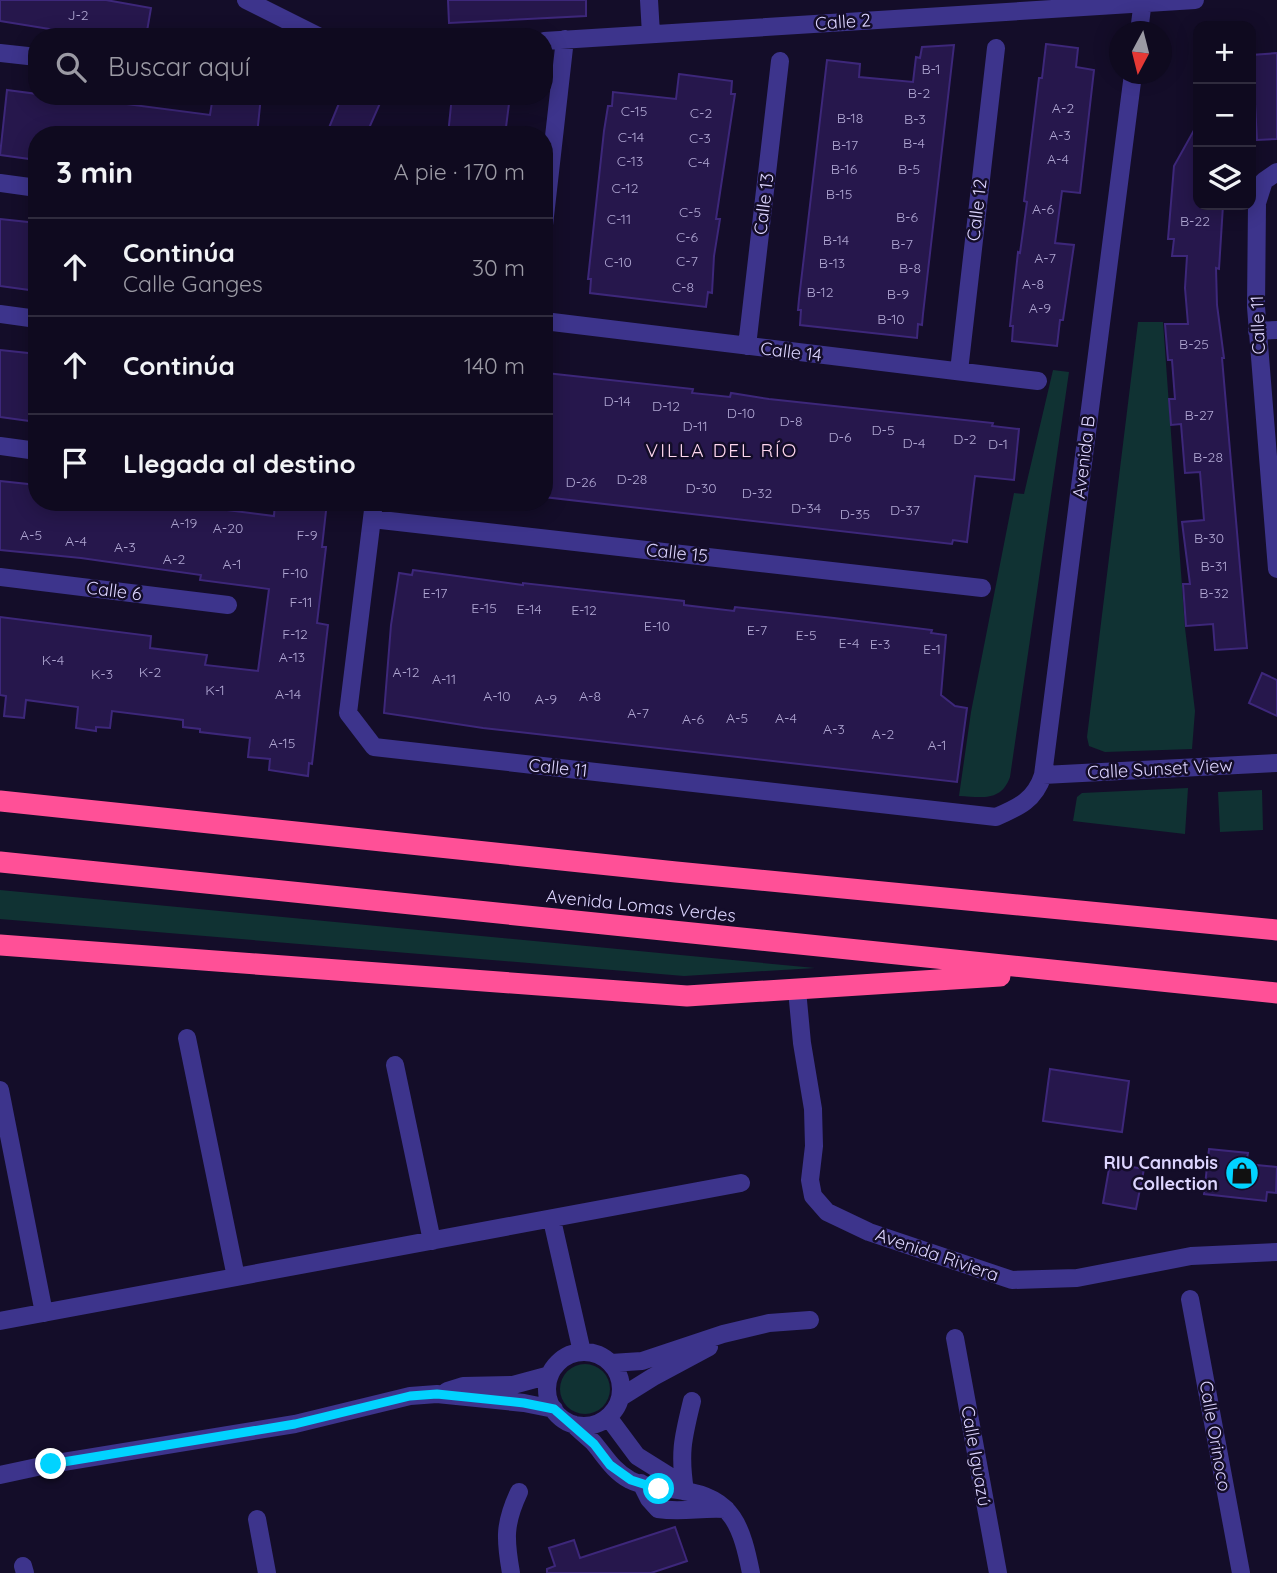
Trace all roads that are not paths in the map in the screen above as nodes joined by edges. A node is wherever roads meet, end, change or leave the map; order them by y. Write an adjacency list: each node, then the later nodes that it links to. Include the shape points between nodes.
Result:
1 (246, 0): 6 (street)
2 (649, 0): 7 (street)
3 (1195, 0): 4 (street, Calle 2)
4 (1142, 2): 5 (street); 7 (street, Calle 2)
5 (1140, 21)
6 (302, 28)
7 (651, 34): 8 (street, Calle 2)
8 (565, 39): 9 (street, Calle 2); 15 (street)
9 (553, 40)
10 (996, 48): 25 (street, Calle 12)
11 (0, 53): 12 (street)
12 (28, 56)
13 (780, 61): 24 (street, Calle 13)
14 (1132, 84): 37 (street, Avenida B)
15 (553, 145)
16 (1277, 172): 23 (street, Calle 11, via 1264,181 1257,203)
17 (0, 183): 18 (street)
18 (28, 187)
19 (0, 314): 20 (street)
20 (28, 318)
21 (553, 322): 24 (street, Calle 14)
22 (1277, 330): 23 (street)
23 (1257, 331): 29 (street, Calle 11)
24 (747, 346): 25 (street, Calle 14)
25 (959, 372): 26 (street, Calle 14)
26 (1038, 381)
27 (0, 446): 28 (street)
28 (28, 450)
29 (1273, 495): 32 (street, Calle 11)
30 (373, 511): 39 (street, Calle 11, via 348,713 374,747)
31 (381, 511): 34 (street, Calle 15)
32 (1277, 569)
33 (0, 577): 35 (street, Calle 6)
34 (982, 588)
35 (228, 605)
36 (1277, 763): 37 (street, Calle Sunset View)
37 (1043, 775): 39 (street, Avenida B, via 1032,797)
38 (0, 801): 41 (highway)
39 (996, 817)
40 (0, 862): 43 (highway, Avenida Lomas Verdes)
41 (1277, 930)
42 (0, 945): 44 (highway, via 687,996)
43 (1073, 973): 44 (highway); 45 (highway, Avenida Lomas Verdes)
44 (797, 990): 52 (street, Avenida Riviera, via 813,1109 810,1180 813,1196 827,1212 869,1232 1013,1280 1077,1278 1191,1256)
45 (1277, 993)
46 (187, 1038): 53 (street)
47 (395, 1065): 51 (street)
48 (0, 1090): 55 (street)
49 (741, 1183): 50 (street)
50 (552, 1220): 51 (street); 60 (street)
51 (432, 1241): 53 (street)
52 (1277, 1252)
53 (236, 1278): 55 (street)
54 (1190, 1299): 79 (street, Calle Orinoco)
55 (44, 1313): 57 (street)
56 (810, 1320): 58 (street, via 769,1323)
57 (0, 1321)
58 (723, 1334): 61 (street, via 642,1361); 64 (street, via 706,1350)
59 (955, 1338): 78 (street, Calle Iguazú)
60 (582, 1352): 61 (street); 62 (street, via 556,1364)
61 (611, 1363): 64 (street, via 618,1373)
62 (550, 1375): 63 (street, via 513,1384 463,1386); 66 (street, via 548,1399)
63 (437, 1394): 66 (street); 69 (street, via 410,1396 295,1424)
64 (621, 1397): 67 (street)
65 (692, 1401): 71 (street, via 680,1461)
66 (554, 1409): 68 (street)
67 (608, 1417): 68 (street, via 597,1424); 71 (street, via 637,1456)
68 (573, 1424): 70 (street, via 610,1465)
69 (2, 1474)
70 (641, 1483): 71 (street); 73 (street, via 658,1509)
71 (685, 1491): 73 (street, via 711,1497)
72 (519, 1492): 76 (street, via 506,1527)
73 (726, 1509): 77 (street, via 746,1544)
74 (257, 1519): 75 (street)
75 (267, 1573)
76 (511, 1573)
77 (751, 1573)
78 (998, 1573)
79 (1241, 1573)

